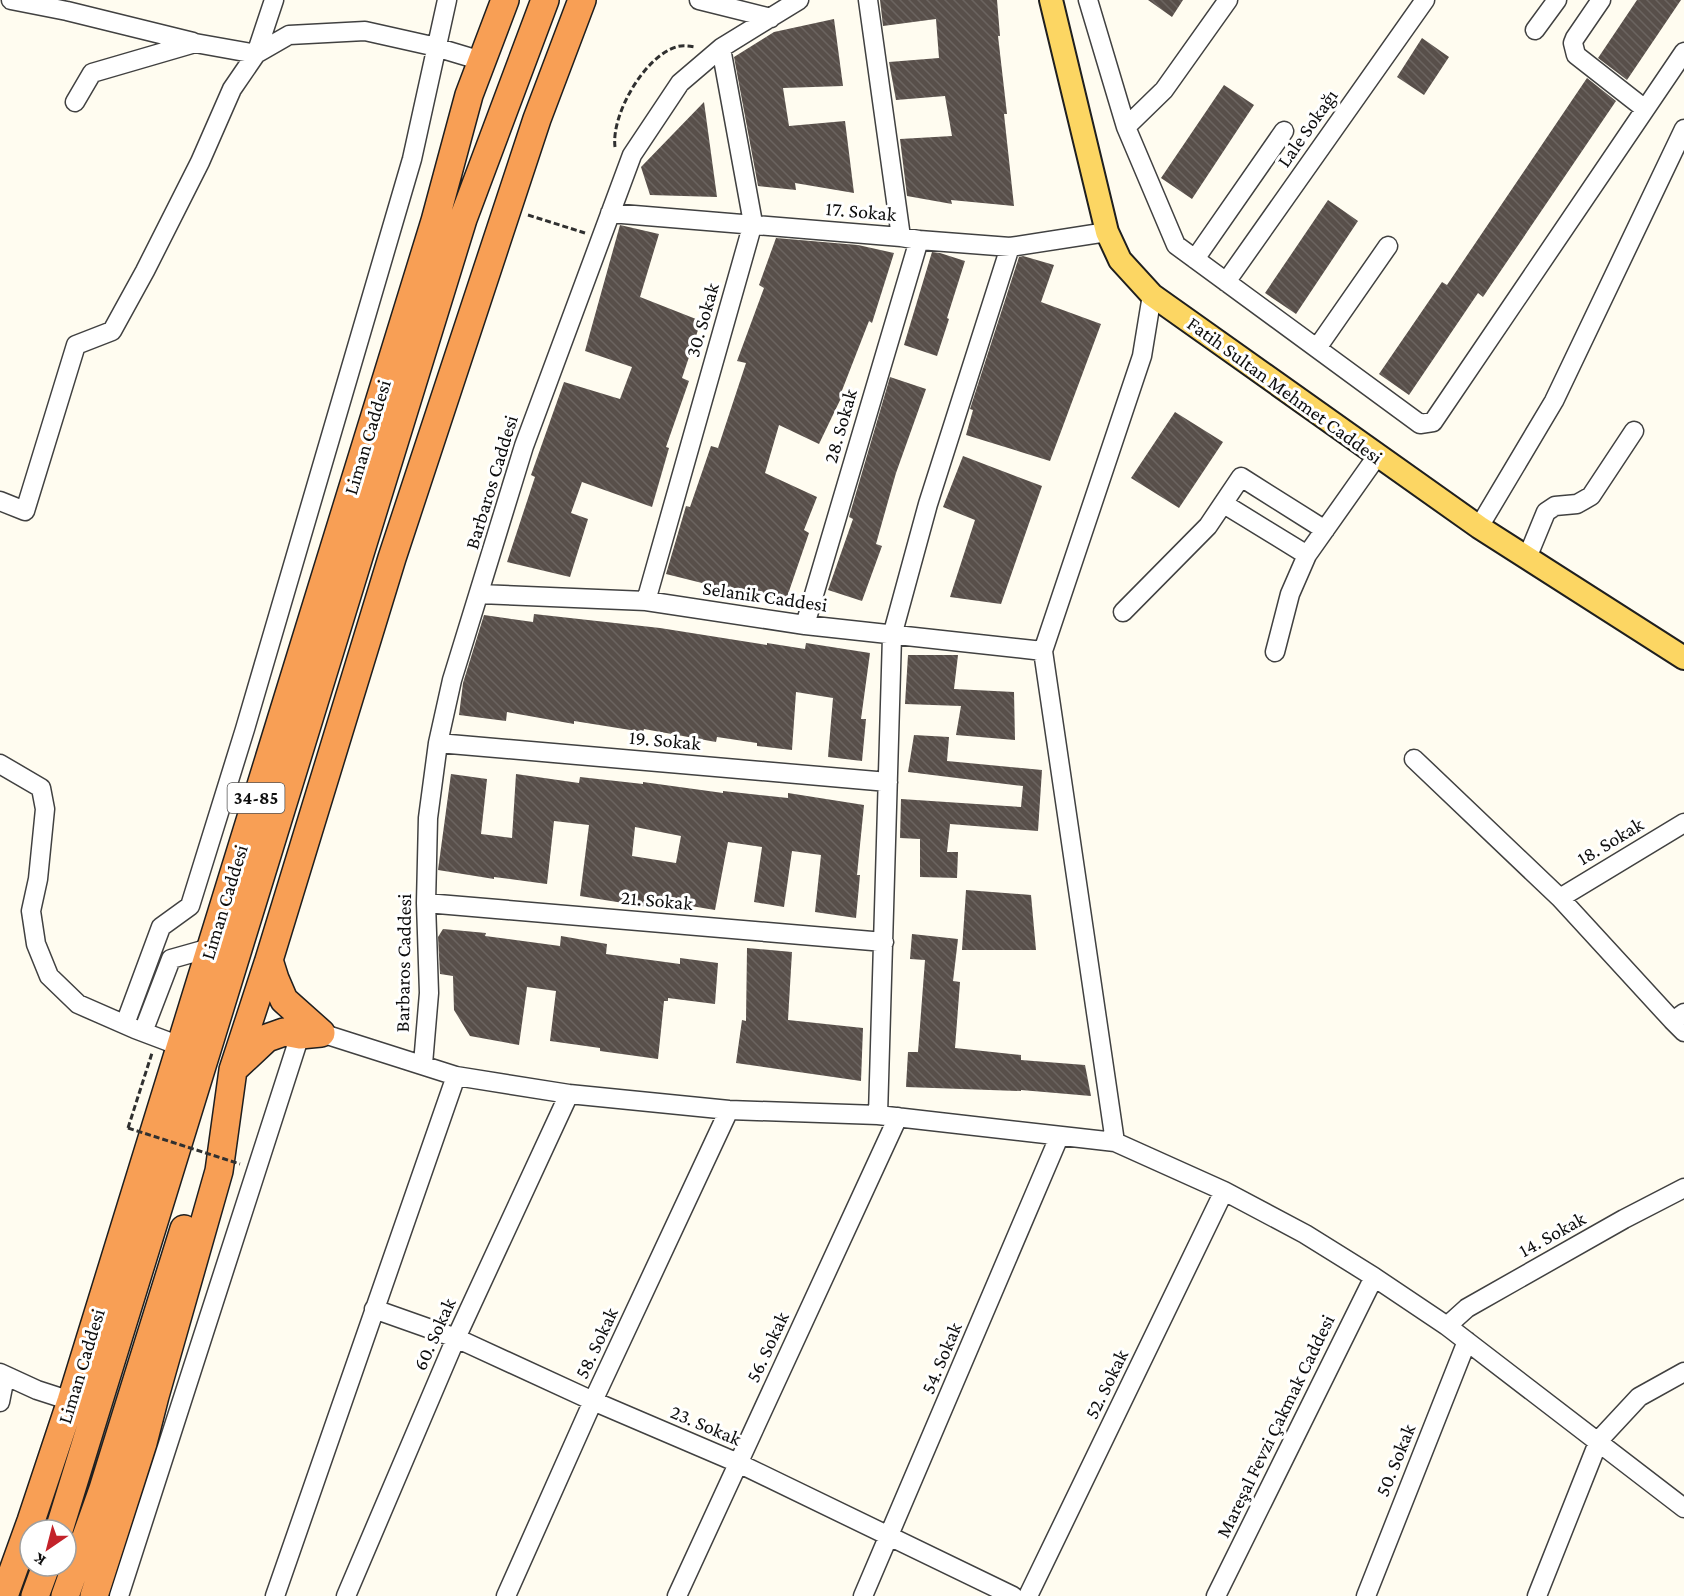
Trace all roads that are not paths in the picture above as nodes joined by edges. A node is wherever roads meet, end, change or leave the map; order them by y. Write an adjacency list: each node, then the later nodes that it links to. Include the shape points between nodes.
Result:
1 (11, 0): 18 (street)
2 (274, 0): 22 (street)
3 (447, 0): 19 (street)
4 (505, 0): 23 (highway, Liman Caddesi / 34-85)
5 (545, 0): 93 (highway, Liman Caddesi / 34-85, via 463,219)
6 (582, 0): 64 (highway, via 537,118 392,558)
7 (699, 0): 16 (street)
8 (799, 0): 16 (street, Barbaros Caddesi)
9 (868, 0): 32 (street, 28. Sokak)
10 (1051, 0): 31 (main road, Fatih Sultan Mehmet Caddesi)
11 (1088, 0): 26 (street)
12 (1228, 0): 26 (street, via 1164,90)
13 (1557, 0): 17 (street)
14 (1601, 0): 25 (street, via 1575,38 1576,55)
15 (1415, 4): 36 (street, Lale Sokağı)
16 (771, 18): 20 (street, Barbaros Caddesi)
17 (1535, 30)
18 (195, 43): 22 (street); 24 (street, via 92,73)
19 (435, 47): 22 (street, via 365,32 289,35); 23 (street); 66 (street, via 408,170 249,718 190,906 161,927)
20 (721, 48): 29 (street, Barbaros Caddesi, via 680,83 632,155); 30 (street, 30. Sokak)
21 (1684, 52): 25 (street)
22 (256, 54): 41 (street, via 232,89 200,162 112,331 76,345 25,511)
23 (482, 61): 63 (highway, Liman Caddesi / 34-85)
24 (75, 102)
25 (1645, 109): 38 (street, via 1433,422 1420,424)
26 (1126, 127): 35 (street, via 1176,245)
27 (1684, 129): 43 (street, via 1554,401)
28 (1284, 131): 35 (street)
29 (610, 213): 30 (street, 17. Sokak); 47 (street, Barbaros Caddesi, via 524,446)
30 (753, 224): 32 (street, 17. Sokak); 48 (street, 30. Sokak)
31 (1107, 232): 34 (street, 17. Sokak); 37 (main road, Fatih Sultan Mehmet Caddesi, via 1120,260)
32 (910, 238): 34 (street, 17. Sokak); 50 (street, 28. Sokak)
33 (1389, 246): 38 (street)
34 (1010, 247): 51 (street, via 928,504)
35 (1195, 259): 36 (street)
36 (1227, 282): 38 (street)
37 (1152, 295): 40 (main road, Fatih Sultan Mehmet Caddesi); 52 (street, via 1142,356)
38 (1317, 348)
39 (1634, 431): 46 (street, via 1591,496 1546,512)
40 (1377, 456): 43 (main road, Fatih Sultan Mehmet Caddesi); 44 (street)
41 (0, 501)
42 (1224, 504): 44 (street, via 1240,477); 45 (street); 49 (street, via 1208,526)
43 (1479, 527): 46 (main road, Fatih Sultan Mehmet Caddesi)
44 (1325, 530): 45 (street)
45 (1306, 555): 53 (street, via 1290,594)
46 (1527, 558): 54 (main road, Fatih Sultan Mehmet Caddesi)
47 (479, 594): 48 (street, Selanik Caddesi); 55 (street, Barbaros Caddesi, via 452,680)
48 (646, 601): 50 (street, Selanik Caddesi)
49 (1123, 612)
50 (805, 625): 51 (street, Selanik Caddesi)
51 (892, 636): 52 (street, Selanik Caddesi); 58 (street)
52 (1043, 651): 77 (street)
53 (1275, 652)
54 (1684, 658)
55 (438, 743): 58 (street, 19. Sokak); 61 (street, Barbaros Caddesi, via 428,818)
56 (1414, 759): 60 (street)
57 (0, 764): 66 (street, via 41,788 45,808 31,911 36,944 49,976 78,1004)
58 (888, 782): 62 (street)
59 (1684, 823): 60 (street, 18. Sokak)
60 (1560, 898): 65 (street)
61 (426, 903): 62 (street, 21. Sokak); 69 (street, Barbaros Caddesi, via 429,993)
62 (884, 942): 74 (street)
63 (210, 948): 68 (highway, Liman Caddesi / 34-85); 68 (street, via 171,959)
64 (269, 960): 67 (highway, via 285,1000); 70 (highway)
65 (1680, 1022)
66 (124, 1024): 68 (street)
67 (310, 1034): 69 (street); 70 (highway, via 284,1032 267,1038); 100 (street)
68 (160, 1038): 87 (highway, Liman Caddesi / 34-85)
69 (423, 1064): 71 (street)
70 (233, 1070): 98 (highway, via 103,1489); 99 (highway, via 219,1171 143,1443)
71 (456, 1076): 72 (street); 81 (street)
72 (569, 1094): 73 (street); 83 (street, 60. Sokak)
73 (729, 1110): 74 (street); 88 (street, 58. Sokak)
74 (878, 1115): 75 (street)
75 (898, 1117): 76 (street); 91 (street, 56. Sokak)
76 (1059, 1137): 77 (street); 94 (street, 54. Sokak)
77 (1115, 1142): 79 (street)
78 (1684, 1188): 82 (street, 14. Sokak, via 1467,1308)
79 (1224, 1191): 80 (street); 107 (street, 52. Sokak)
80 (1374, 1277): 82 (street); 108 (street, Mareşal Fevzi Çakmak Caddesi)
81 (374, 1309): 83 (street, 23. Sokak); 101 (street)
82 (1447, 1326): 84 (street)
83 (456, 1338): 88 (street, 23. Sokak); 102 (street, 60. Sokak)
84 (1467, 1341): 90 (street); 109 (street, 50. Sokak)
85 (1684, 1372): 90 (street, via 1639,1397)
86 (3, 1375): 87 (street); 89 (street)
87 (71, 1401): 96 (highway, Liman Caddesi / 34-85)
88 (593, 1401): 91 (street, 23. Sokak); 103 (street, 58. Sokak)
89 (0, 1402)
90 (1599, 1440): 92 (street); 110 (street)
91 (738, 1463): 94 (street, 23. Sokak); 104 (street, 56. Sokak)
92 (1684, 1508)
93 (63, 1518)
94 (889, 1536): 105 (street, 54. Sokak); 106 (street, 23. Sokak)
95 (42, 1578): 97 (highway)
96 (4, 1596)
97 (35, 1596)
98 (65, 1596)
99 (94, 1596)
100 (119, 1596)
101 (275, 1596)
102 (346, 1596)
103 (506, 1596)
104 (677, 1596)
105 (863, 1596)
106 (1013, 1596)
107 (1028, 1596)
108 (1216, 1596)
109 (1366, 1596)
110 (1537, 1596)

